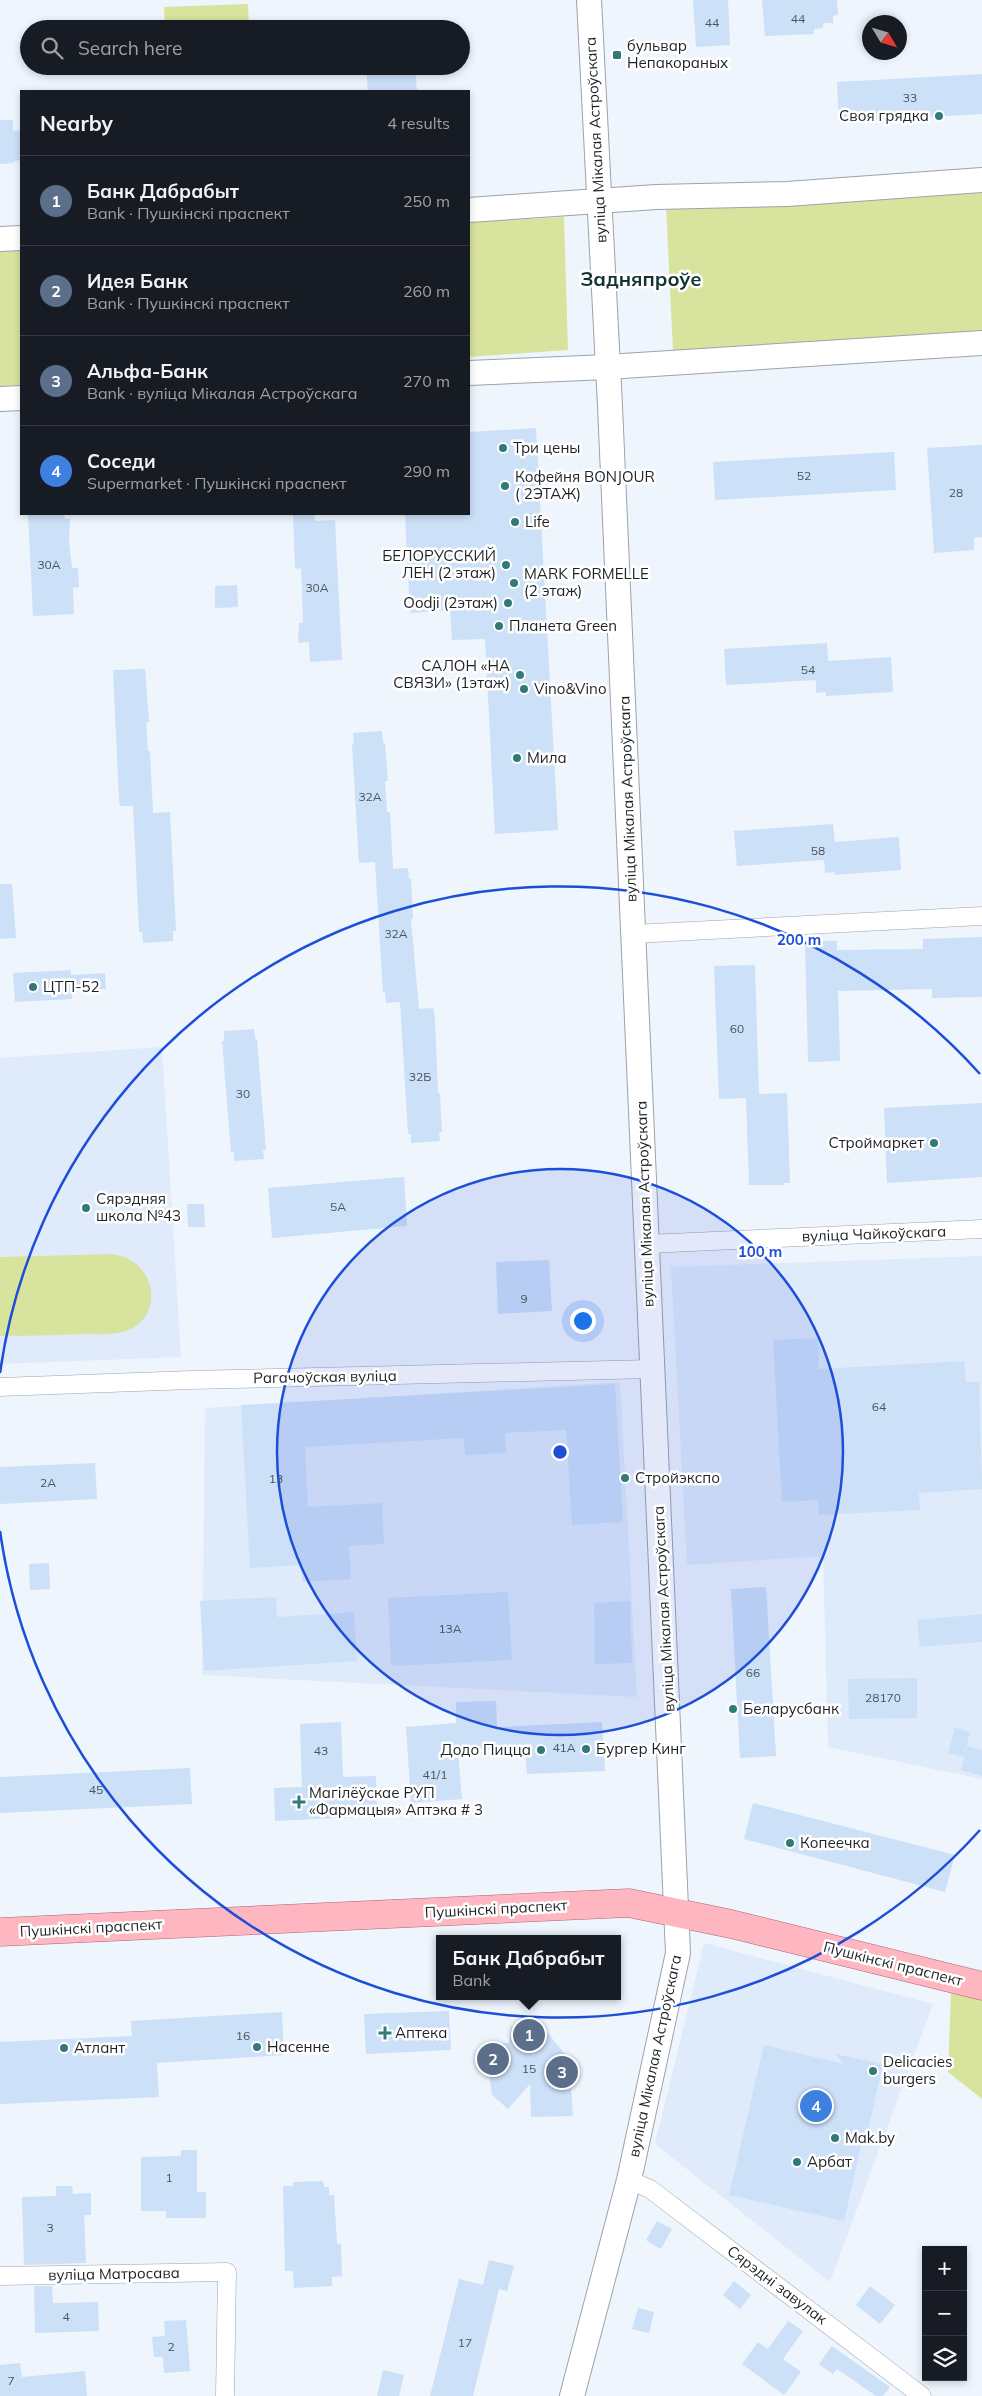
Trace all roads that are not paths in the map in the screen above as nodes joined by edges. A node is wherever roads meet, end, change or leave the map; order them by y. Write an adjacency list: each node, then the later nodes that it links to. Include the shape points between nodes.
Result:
1 (589, 0): 3 (main road, вуліца Мікалая Астроўскага)
2 (982, 180): 3 (main road, via 787,194)
3 (600, 200): 4 (main road); 8 (main road, вуліца Мікалая Астроўскага)
4 (470, 210)
5 (20, 238): 6 (main road)
6 (0, 239)
7 (982, 343): 8 (main road)
8 (607, 367): 9 (main road); 13 (main road, вуліца Мікалая Астроўскага)
9 (470, 372)
10 (20, 398): 11 (main road)
11 (0, 399)
12 (982, 916): 13 (street)
13 (633, 934): 15 (main road, вуліца Мікалая Астроўскага)
14 (982, 1229): 15 (street, вуліца Чайкоўскага)
15 (646, 1244): 16 (main road, вуліца Мікалая Астроўскага)
16 (651, 1370): 17 (street, Рагачоўская вуліца); 18 (main road, вуліца Мікалая Астроўскага)
17 (0, 1387)
18 (678, 1912): 19 (main road, Пушкінскі праспект, via 629,1903); 20 (main road, Пушкінскі праспект); 21 (main road, вуліца Мікалая Астроўскага, via 678,1953)
19 (0, 1932)
20 (982, 1986)
21 (629, 2180): 24 (main road, вуліца Мікалая Астроўскага); 25 (street, Сярэдні завулак, via 650,2189)
22 (0, 2276): 23 (street, вуліца Матросава, via 227,2272)
23 (225, 2396)
24 (572, 2396)
25 (922, 2396)

